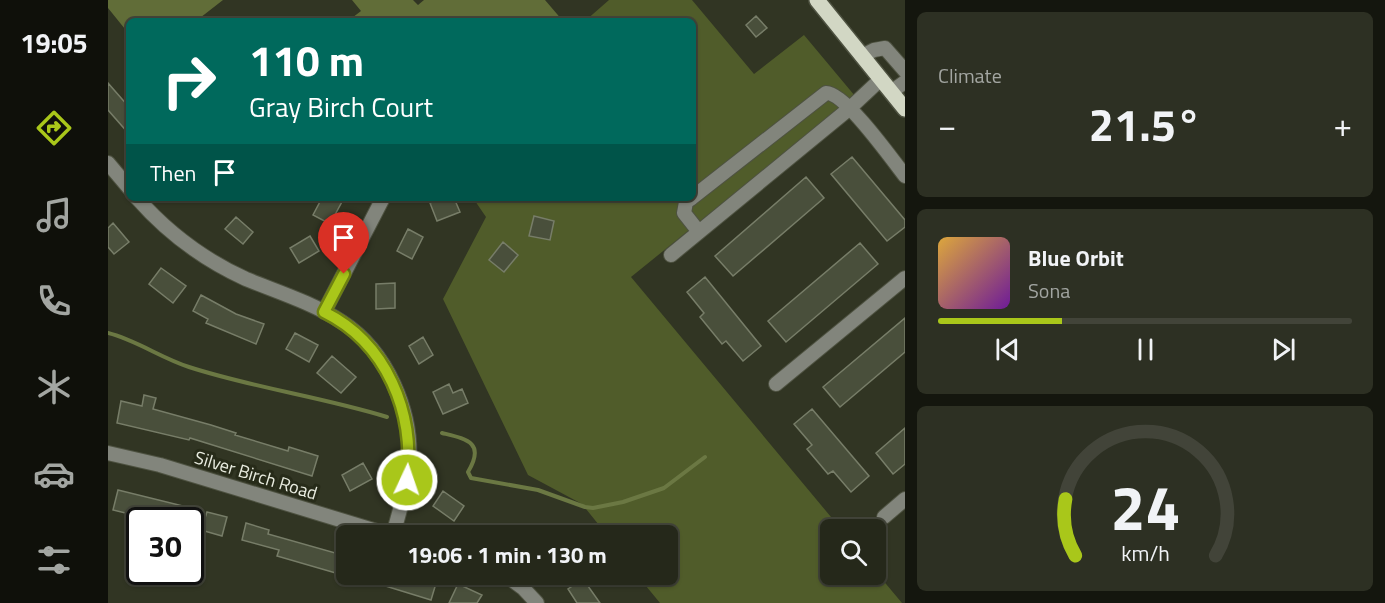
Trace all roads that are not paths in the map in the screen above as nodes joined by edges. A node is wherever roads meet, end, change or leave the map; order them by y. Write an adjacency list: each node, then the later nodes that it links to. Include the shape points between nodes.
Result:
1 (817, 0): 2 (main road)
2 (862, 56): 3 (street, via 885,48); 4 (main road)
3 (905, 70)
4 (880, 79): 6 (main road); 7 (street)
5 (905, 82): 6 (street)
6 (891, 92): 8 (main road)
7 (850, 108): 10 (street); 12 (street, via 826,93); 16 (street)
8 (905, 109)
9 (108, 163): 11 (street)
10 (905, 176)
11 (126, 184)
12 (696, 194)
13 (140, 201): 19 (street, via 179,239 216,263)
14 (381, 201): 19 (street)
15 (687, 201): 16 (street, via 684,213)
16 (699, 232): 17 (street)
17 (671, 255)
18 (905, 278): 20 (street)
19 (324, 312): 25 (street, via 344,323 375,353 405,416 409,462)
20 (776, 384)
21 (108, 453): 24 (street, Silver Birch Road)
22 (905, 499): 23 (street)
23 (884, 517)
24 (357, 525)
25 (396, 525)
26 (517, 585): 27 (street)
27 (537, 603)

